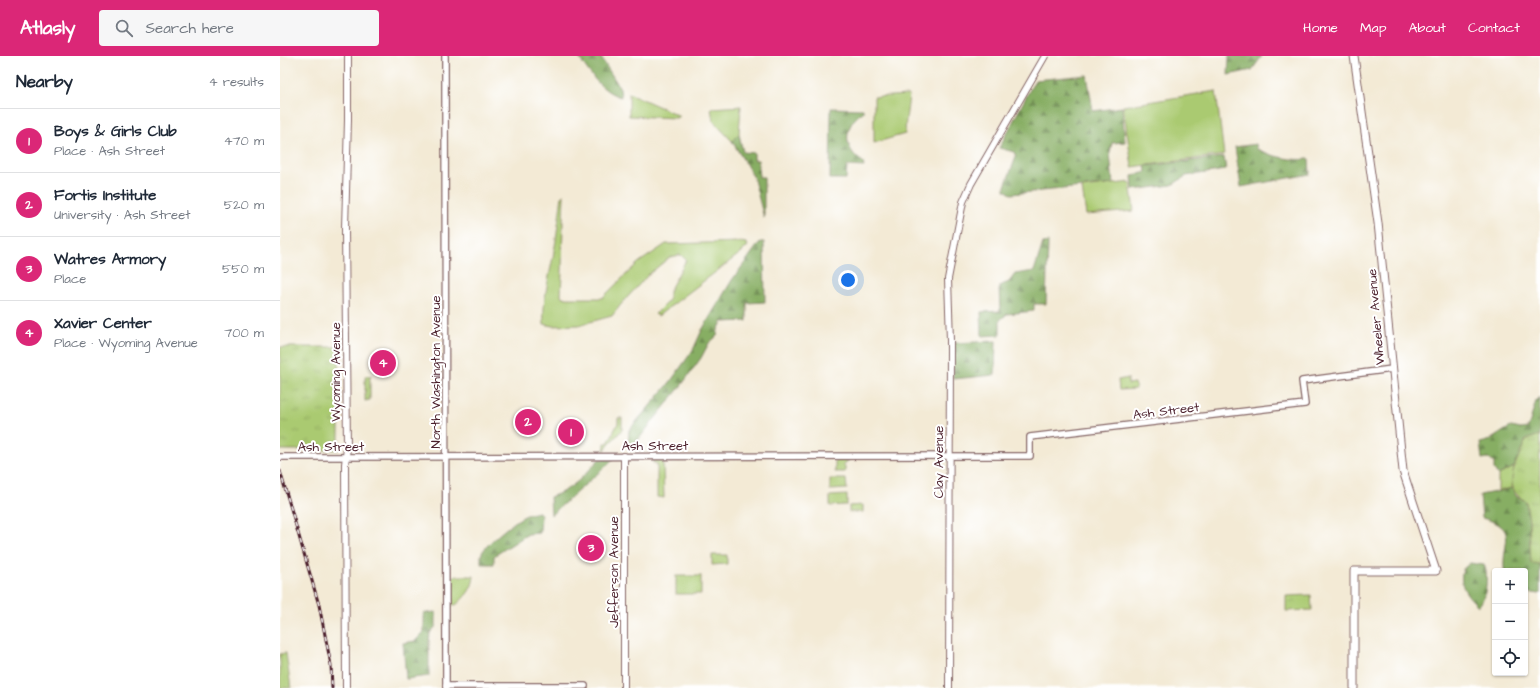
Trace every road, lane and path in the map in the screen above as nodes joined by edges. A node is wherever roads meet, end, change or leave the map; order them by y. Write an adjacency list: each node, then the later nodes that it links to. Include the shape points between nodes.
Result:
1 (348, 56): 9 (main road, Wyoming Avenue)
2 (445, 56): 10 (street, North Washington Avenue)
3 (1045, 56): 7 (main road, Clay Avenue, via 963,202 948,279)
4 (1354, 56): 5 (main road, Wheeler Avenue, via 1378,223)
5 (1392, 369): 7 (street, Ash Street, via 1302,381 1305,404 1030,437 1030,456); 16 (main road, Wheeler Avenue, via 1403,475 1436,571 1354,571)
6 (624, 456): 7 (street, Ash Street); 10 (street, Ash Street); 14 (main road, Jefferson Avenue)
7 (948, 456): 15 (main road, Clay Avenue)
8 (280, 457): 9 (street, Ash Street)
9 (345, 457): 10 (street, Ash Street); 13 (main road, Wyoming Avenue)
10 (446, 457): 12 (street, North Washington Avenue)
11 (585, 686): 12 (street)
12 (446, 687)
13 (346, 688)
14 (624, 688)
15 (948, 688)
16 (1354, 688)

